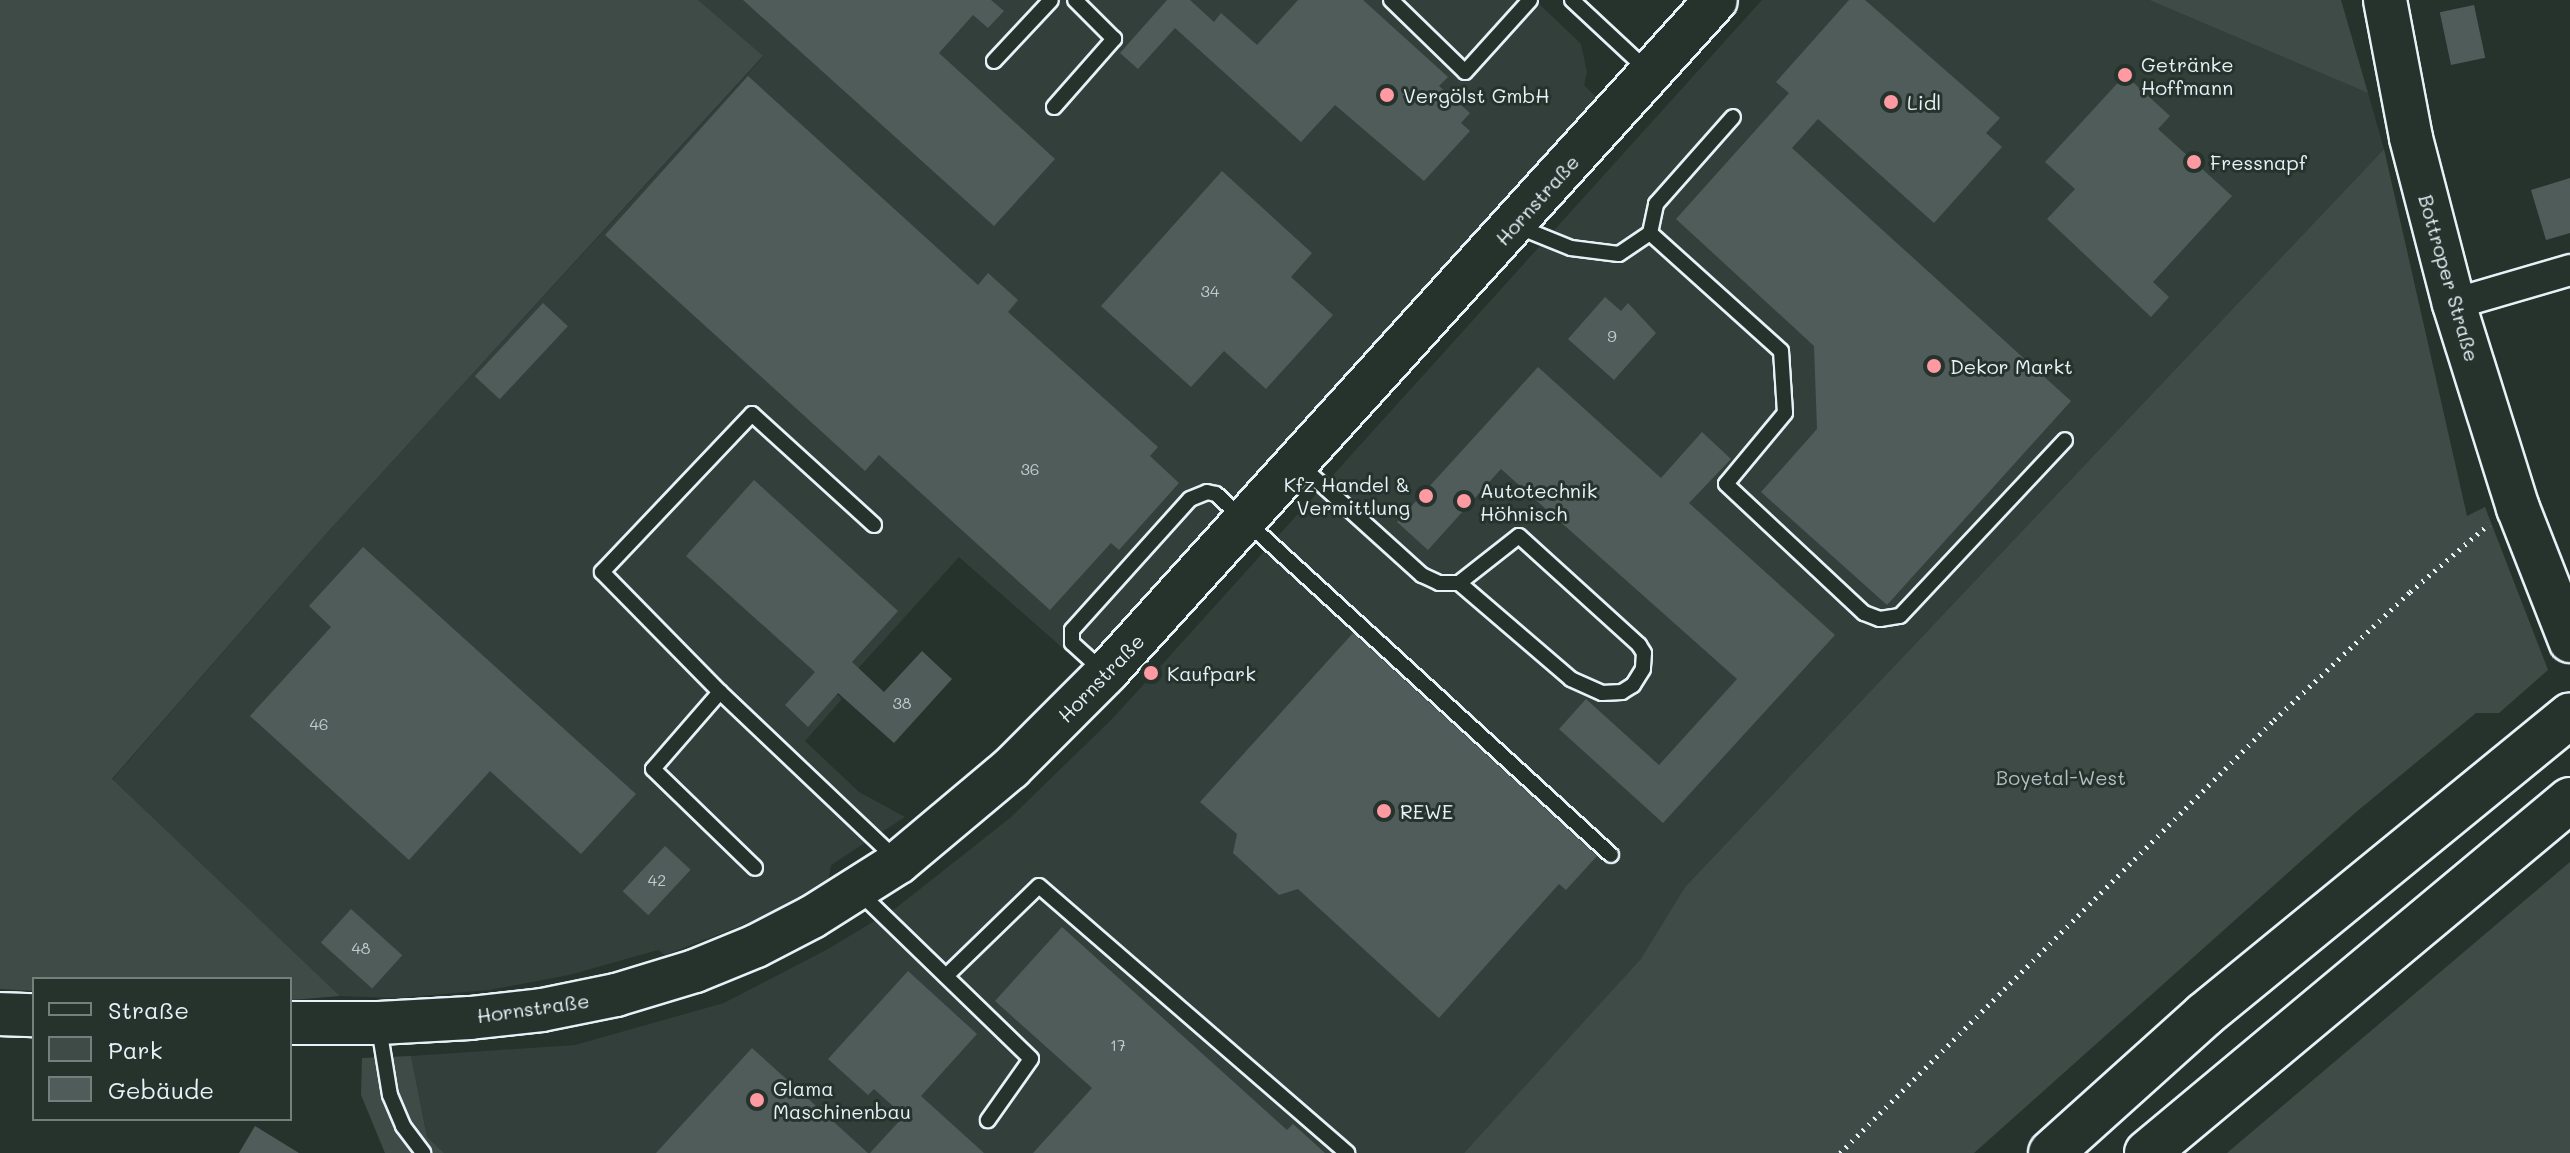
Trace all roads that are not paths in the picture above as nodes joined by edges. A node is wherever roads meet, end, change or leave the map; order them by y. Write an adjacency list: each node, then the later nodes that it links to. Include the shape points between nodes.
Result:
1 (1051, 0): 8 (lane)
2 (1075, 0): 10 (lane, via 1114,39)
3 (1391, 0): 4 (lane, via 1465,72)
4 (1530, 0)
5 (1572, 0): 9 (lane)
6 (1716, 0): 9 (street, Hornstraße)
7 (2385, 0): 15 (street, Bottroper Straße, via 2411,138)
8 (994, 61)
9 (1650, 73): 12 (street, Hornstraße)
10 (1054, 107)
11 (1733, 117): 13 (lane, via 1656,204)
12 (1515, 226): 13 (lane, via 1571,248 1619,254); 17 (street, Hornstraße)
13 (1650, 233): 16 (lane, via 1781,351 1785,413 1726,484 1864,613 1880,619 1900,616)
14 (2570, 270): 15 (street)
15 (2454, 304): 21 (street, Bottroper Straße, via 2518,508)
16 (2065, 440)
17 (1299, 464): 18 (street, Hornstraße); 20 (lane, via 1422,575 1439,583)
18 (1247, 521): 22 (street, Hornstraße); 22 (lane, via 1216,494 1190,499 1072,630 1072,643); 26 (lane)
19 (874, 525): 23 (lane, via 752,414 602,572)
20 (1459, 583): 20 (lane, via 1519,536 1639,645 1643,669 1622,692 1602,693 1571,679)
21 (2570, 641)
22 (1106, 673): 27 (street, Hornstraße, via 1020,760)
23 (720, 692): 27 (lane); 28 (lane, via 653,769)
24 (2560, 723): 38 (highway, via 2204,1015)
25 (2570, 800): 39 (highway)
26 (1611, 855)
27 (899, 862): 29 (street, Hornstraße)
28 (755, 868)
29 (857, 890): 30 (lane); 34 (street, Hornstraße, via 756,946 616,995 542,1010)
30 (946, 976): 35 (lane, via 1031,1059); 37 (lane, via 1039,886)
31 (0, 1014): 32 (street)
32 (32, 1015)
33 (292, 1023): 34 (street, Hornstraße)
34 (379, 1023): 36 (lane, via 390,1095 403,1126)
35 (988, 1120)
36 (423, 1153)
37 (1347, 1153)
38 (2051, 1153)
39 (2147, 1153)

